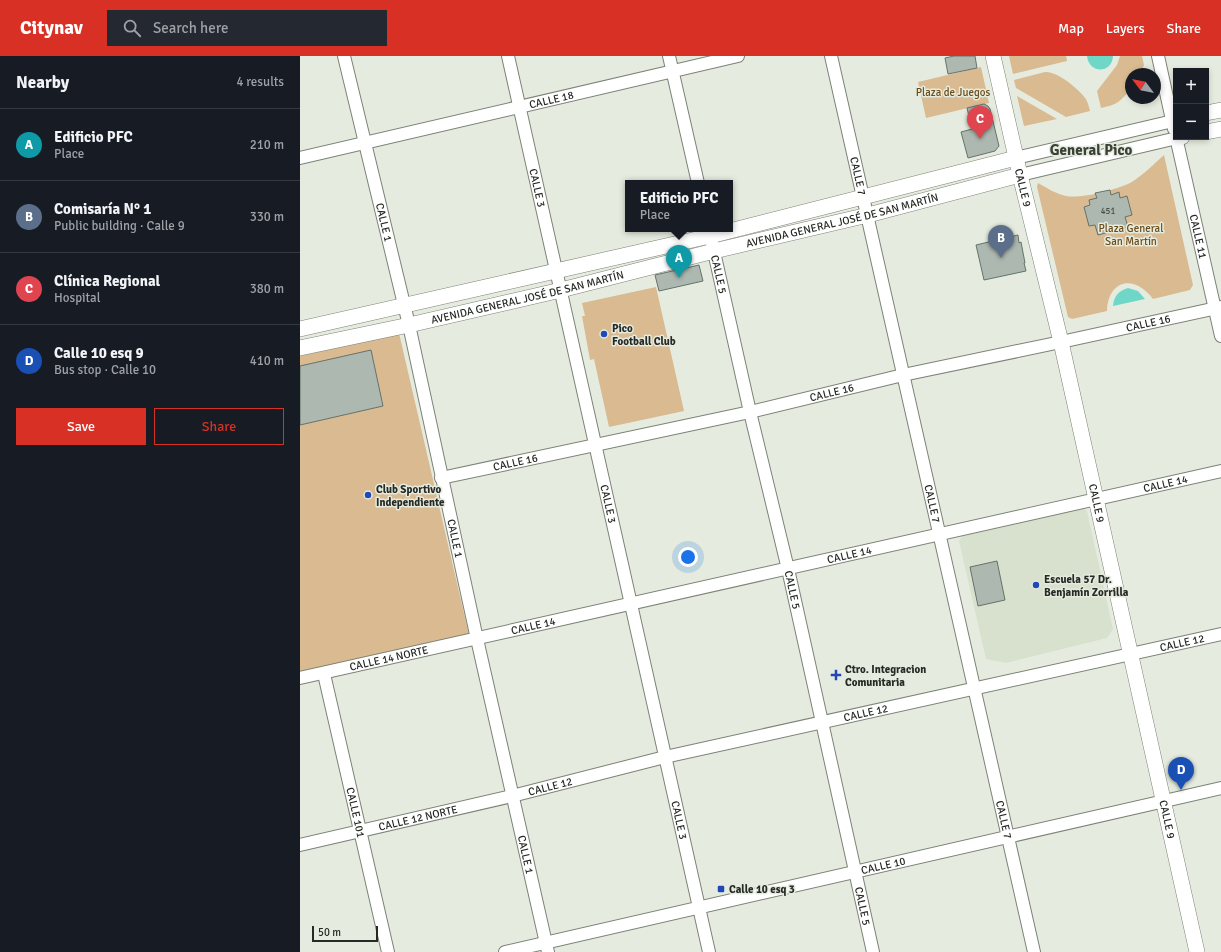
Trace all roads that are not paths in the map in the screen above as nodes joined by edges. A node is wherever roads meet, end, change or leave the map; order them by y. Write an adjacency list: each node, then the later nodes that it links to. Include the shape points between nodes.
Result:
1 (344, 56): 18 (street, CALLE 1)
2 (508, 56): 9 (street, CALLE 3)
3 (669, 56): 8 (street)
4 (738, 56): 8 (street, CALLE 18)
5 (831, 56): 23 (street, CALLE 7)
6 (993, 56): 20 (main road, CALLE 9)
7 (1158, 56): 12 (street, CALLE 11)
8 (672, 71): 9 (street, CALLE 18); 22 (street)
9 (520, 107): 18 (street, CALLE 18); 28 (street, CALLE 3)
10 (1221, 110): 11 (main road)
11 (1209, 112)
12 (1173, 117)
13 (1173, 121): 20 (street, AVENIDA GENERAL JOSÉ DE SAN MARTÍN)
14 (1221, 129): 15 (main road)
15 (1209, 131)
16 (1173, 138): 21 (street, AVENIDA GENERAL JOSÉ DE SAN MARTÍN)
17 (1179, 140): 31 (street, CALLE 11)
18 (364, 143): 19 (street, CALLE 18); 30 (street, CALLE 1)
19 (300, 158)
20 (1016, 158): 21 (main road, CALLE 9); 23 (main road, AVENIDA GENERAL JOSÉ DE SAN MARTÍN)
21 (1020, 175): 24 (main road, AVENIDA GENERAL JOSÉ DE SAN MARTÍN); 35 (main road, CALLE 9)
22 (697, 180)
23 (863, 196): 24 (street, CALLE 7); 25 (main road, AVENIDA GENERAL JOSÉ DE SAN MARTÍN)
24 (868, 215): 27 (main road, AVENIDA GENERAL JOSÉ DE SAN MARTÍN); 37 (street, CALLE 7)
25 (733, 226)
26 (709, 232): 27 (street, CALLE 5); 28 (main road, AVENIDA GENERAL JOSÉ DE SAN MARTÍN)
27 (714, 251): 29 (main road, AVENIDA GENERAL JOSÉ DE SAN MARTÍN); 38 (street, CALLE 5)
28 (557, 271): 29 (street, CALLE 3); 30 (main road, AVENIDA GENERAL JOSÉ DE SAN MARTÍN)
29 (561, 290): 32 (main road, AVENIDA GENERAL JOSÉ DE SAN MARTÍN); 39 (street, CALLE 3)
30 (404, 306): 32 (street, CALLE 1); 33 (main road, AVENIDA GENERAL JOSÉ DE SAN MARTÍN)
31 (1218, 307): 34 (street, CALLE 11); 35 (street, CALLE 16)
32 (409, 325): 36 (main road, AVENIDA GENERAL JOSÉ DE SAN MARTÍN); 41 (street, CALLE 1)
33 (300, 329)
34 (1221, 336)
35 (1061, 342): 37 (street, CALLE 16); 42 (main road, CALLE 9)
36 (300, 348)
37 (903, 375): 38 (street, CALLE 16); 43 (street, CALLE 7)
38 (750, 412): 39 (street, CALLE 16); 44 (street, CALLE 5)
39 (595, 445): 41 (street, CALLE 16); 45 (street, CALLE 3)
40 (1221, 471): 42 (street, CALLE 14)
41 (441, 478): 47 (street, CALLE 1)
42 (1096, 500): 43 (street, CALLE 14); 48 (main road, CALLE 9)
43 (940, 535): 44 (street, CALLE 14); 51 (street, CALLE 7)
44 (788, 569): 45 (street, CALLE 14); 52 (street, CALLE 5)
45 (630, 605): 47 (street, CALLE 14); 53 (street, CALLE 3)
46 (1221, 634): 48 (street, CALLE 12)
47 (477, 639): 49 (street, CALLE 14 NORTE); 55 (street, CALLE 1)
48 (1130, 655): 51 (street, CALLE 12); 56 (main road, CALLE 9)
49 (324, 674): 50 (street, CALLE 14 NORTE); 57 (street, CALLE 101)
50 (300, 678)
51 (974, 688): 52 (street, CALLE 12); 58 (street, CALLE 7)
52 (822, 722): 53 (street, CALLE 12); 60 (street, CALLE 5)
53 (665, 757): 55 (street, CALLE 12); 61 (street, CALLE 3)
54 (1221, 788): 56 (street, CALLE 10)
55 (512, 796): 57 (street, CALLE 12 NORTE); 62 (street, CALLE 1)
56 (1164, 802): 58 (street, CALLE 10); 68 (main road, CALLE 9)
57 (360, 831): 59 (street, CALLE 12 NORTE); 63 (street, CALLE 101)
58 (1008, 837): 60 (street, CALLE 10); 67 (street, CALLE 7)
59 (300, 845)
60 (855, 872): 61 (street, CALLE 10); 66 (street, CALLE 5)
61 (698, 908): 62 (street, CALLE 10); 65 (street, CALLE 3)
62 (546, 947): 64 (street, CALLE 10)
63 (388, 952)
64 (505, 952)
65 (709, 952)
66 (873, 952)
67 (1034, 952)
68 (1197, 952)

